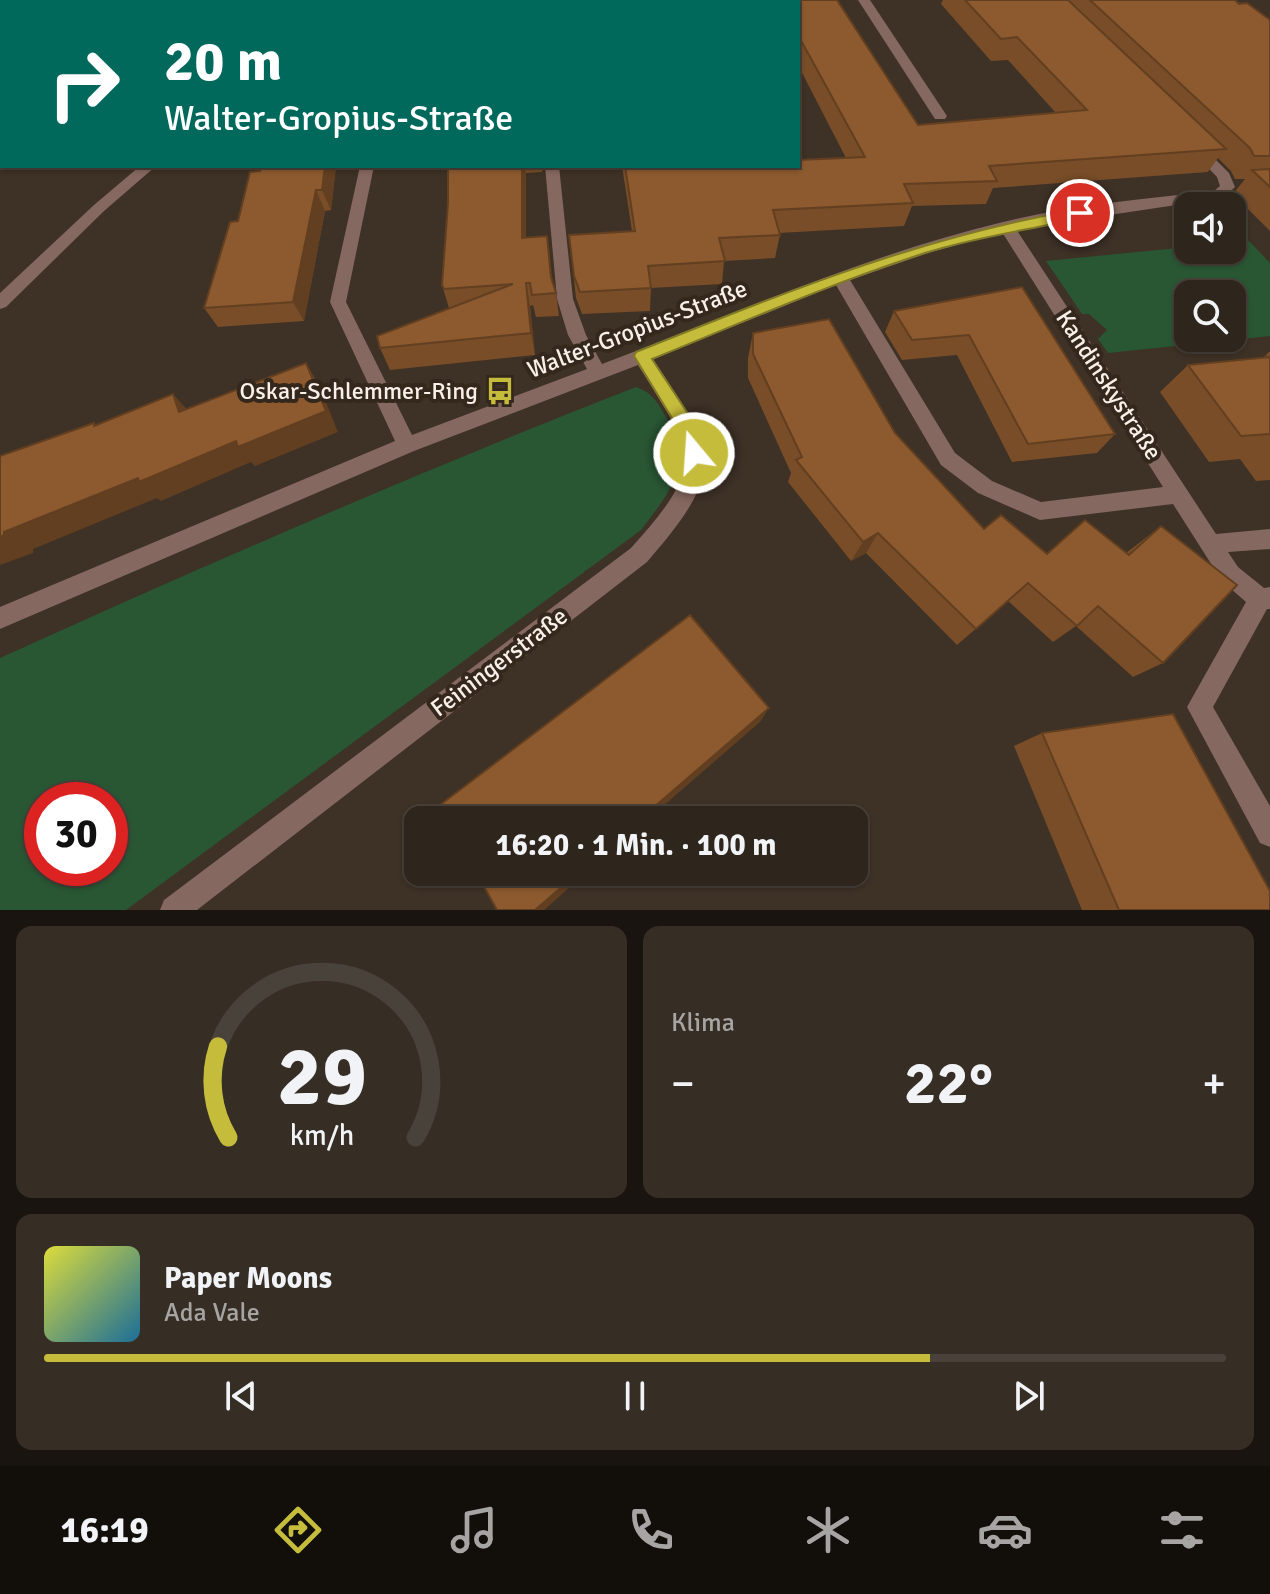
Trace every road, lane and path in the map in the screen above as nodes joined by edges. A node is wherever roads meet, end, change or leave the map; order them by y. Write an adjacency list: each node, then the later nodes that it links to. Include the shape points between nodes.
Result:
1 (864, 0): 2 (street)
2 (940, 116)
3 (1180, 133): 7 (street, Walter-Gropius-Straße, via 1224,176 1228,187 1218,195)
4 (147, 168): 9 (street)
5 (367, 168): 12 (street, via 338,302)
6 (552, 168): 11 (street, via 565,299)
7 (1006, 226): 8 (street, Walter-Gropius-Straße); 13 (street, Kandinskystraße)
8 (840, 277): 10 (street, Walter-Gropius-Straße); 13 (street, via 948,459 985,487 1040,511)
9 (0, 303)
10 (642, 356): 11 (street, Walter-Gropius-Straße); 19 (street, Feiningerstraße, via 692,434 696,472 672,521 639,555)
11 (598, 373): 12 (street, Walter-Gropius-Straße)
12 (407, 445): 17 (street, Walter-Gropius-Straße)
13 (1179, 494): 15 (street, Kandinskystraße)
14 (1270, 539): 15 (street)
15 (1211, 544): 16 (street, Kandinskystraße, via 1230,574)
16 (1265, 598): 18 (street, Kandinskystraße, via 1199,707)
17 (0, 618)
18 (1270, 833)
19 (174, 910)

